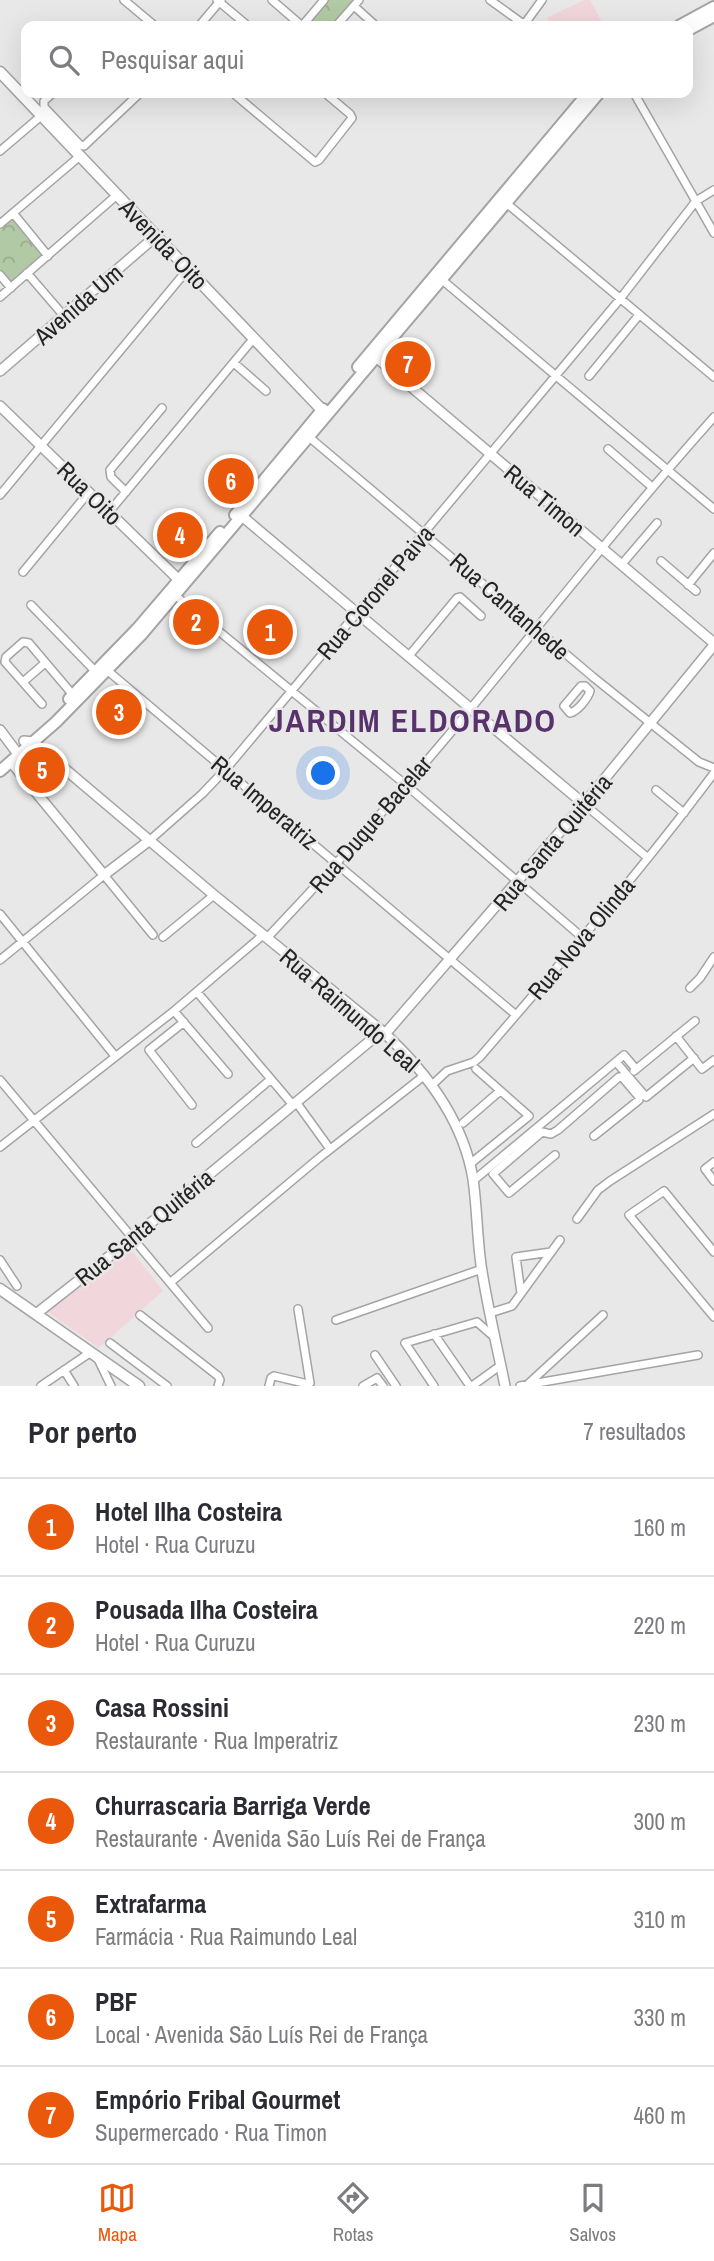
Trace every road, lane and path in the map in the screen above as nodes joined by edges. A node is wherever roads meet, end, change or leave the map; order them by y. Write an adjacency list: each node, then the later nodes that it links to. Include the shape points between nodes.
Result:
1 (124, 0): 7 (street)
2 (272, 0): 13 (street)
3 (324, 0): 14 (street)
4 (490, 0): 17 (street)
5 (542, 0): 18 (street)
6 (219, 1): 11 (street); 12 (street)
7 (134, 3): 10 (street)
8 (356, 3): 15 (street); 16 (street)
9 (713, 17): 19 (main road); 20 (main road)
10 (150, 21)
11 (203, 21)
12 (242, 21)
13 (296, 21)
14 (306, 21)
15 (340, 21)
16 (372, 21)
17 (519, 21)
18 (527, 21)
19 (693, 22)
20 (693, 27)
21 (2, 74): 22 (main road, Avenida Oito)
22 (21, 94)
23 (24, 98): 31 (main road, Avenida Oito)
24 (48, 98): 32 (street, via 43,104)
25 (135, 98): 32 (street, via 83,146)
26 (239, 98): 27 (street, via 313,162 352,118)
27 (332, 98)
28 (584, 98): 63 (main road)
29 (595, 98): 38 (main road)
30 (637, 98): 37 (street)
31 (41, 116): 32 (main road, Avenida Oito); 33 (street)
32 (58, 127): 34 (main road, Avenida Oito)
33 (0, 151)
34 (80, 156): 36 (main road, Avenida Oito); 39 (street)
35 (714, 190): 37 (street, Rua Coronel Paiva)
36 (117, 195): 42 (main road, Avenida Oito); 43 (street)
37 (696, 201): 41 (street); 50 (street, Rua Coronel Paiva)
38 (505, 202): 47 (main road); 50 (street)
39 (13, 213): 40 (street); 43 (street)
40 (0, 224)
41 (714, 233)
42 (156, 236): 44 (main road, Avenida Oito); 52 (street, Avenida Um)
43 (48, 256): 45 (street)
44 (188, 269): 53 (main road, Avenida Oito); 66 (street)
45 (27, 273): 48 (street); 52 (street)
46 (0, 275): 48 (street)
47 (441, 279): 54 (main road); 57 (street)
48 (11, 288): 49 (street)
49 (0, 297)
50 (620, 299): 51 (street); 57 (street, Rua Coronel Paiva)
51 (639, 315): 58 (street); 59 (street)
52 (64, 316): 56 (street, Avenida Um)
53 (254, 338): 55 (street); 63 (main road, Avenida Oito)
54 (376, 357): 63 (main road); 68 (street, Rua Timon)
55 (234, 363): 60 (street); 72 (street)
56 (0, 371)
57 (556, 376): 68 (street, Rua Coronel Paiva); 69 (street)
58 (589, 376)
59 (714, 377)
60 (266, 391)
61 (0, 406): 66 (street, Rua Oito)
62 (162, 408): 72 (street, via 110,470)
63 (326, 411): 65 (main road); 76 (main road)
64 (714, 417): 69 (street, Rua Duque Bacelar)
65 (309, 437): 76 (main road); 78 (street, Rua Cantanhede)
66 (42, 446): 71 (street, Rua Oito); 73 (street)
67 (608, 449): 70 (street)
68 (490, 454): 78 (street, Rua Coronel Paiva); 79 (street, Rua Timon)
69 (667, 470): 70 (street, Rua Duque Bacelar); 74 (street)
70 (652, 487): 79 (street, Rua Duque Bacelar)
71 (89, 492): 75 (street, Rua Oito); 83 (street)
72 (126, 492): 75 (street)
73 (0, 495)
74 (714, 509)
75 (109, 512): 84 (street, Rua Oito)
76 (238, 517): 84 (main road); 87 (main road); 89 (street)
77 (657, 523): 82 (street)
78 (425, 533): 89 (street, Rua Coronel Paiva); 91 (street, Rua Cantanhede)
79 (602, 548): 82 (street, Rua Timon); 91 (street, Rua Duque Bacelar)
80 (714, 553): 85 (street)
81 (661, 561): 85 (street)
82 (622, 564): 92 (street, Rua Timon)
83 (23, 572)
84 (179, 580): 95 (main road)
85 (688, 585): 86 (street)
86 (696, 591)
87 (176, 596): 95 (main road); 99 (street)
88 (31, 605): 95 (street, Rua Imperatriz)
89 (357, 614): 93 (street); 99 (street, Rua Coronel Paiva)
90 (481, 616): 93 (street, via 457,598)
91 (536, 629): 96 (street, Rua Cantanhede); 102 (street, Rua Duque Bacelar)
92 (714, 644): 103 (street, Rua Santa Quitéria)
93 (408, 657): 102 (street)
94 (46, 663): 97 (street); 97 (street, via 26,642 6,657 5,662); 100 (street)
95 (102, 672): 100 (main road); 105 (main road); 108 (street, Rua Imperatriz)
96 (593, 677): 98 (street); 103 (street, Rua Cantanhede)
97 (23, 682): 101 (street)
98 (585, 686)
99 (291, 691): 108 (street, Rua Coronel Paiva); 111 (street)
100 (73, 695): 105 (main road)
101 (42, 704)
102 (471, 709): 111 (street, Rua Duque Bacelar); 113 (street)
103 (650, 724): 110 (street, Rua Cantanhede); 113 (street, Rua Santa Quitéria)
104 (0, 730): 106 (street)
105 (29, 742): 106 (main road); 107 (main road); 115 (street, Rua Raimundo Leal)
106 (15, 750): 107 (main road)
107 (6, 762): 109 (main road); 118 (street)
108 (226, 769): 115 (street, Rua Coronel Paiva); 117 (street, Rua Imperatriz)
109 (0, 771)
110 (714, 771): 114 (street, Rua Nova Olinda)
111 (406, 785): 117 (street, Rua Duque Bacelar); 119 (street)
112 (656, 790): 114 (street)
113 (584, 804): 116 (street); 119 (street, Rua Santa Quitéria)
114 (684, 813): 116 (street, Rua Nova Olinda)
115 (150, 840): 118 (street, Rua Coronel Paiva); 120 (street, Rua Raimundo Leal)
116 (648, 858): 125 (street, Rua Nova Olinda)
117 (338, 863): 124 (street, Rua Duque Bacelar); 129 (street, Rua Imperatriz)
118 (104, 875): 122 (street); 126 (street, Rua Coronel Paiva)
119 (518, 882): 125 (street); 129 (street, Rua Santa Quitéria)
120 (215, 895): 123 (street); 124 (street, Rua Raimundo Leal)
121 (0, 914): 126 (street)
122 (153, 935)
123 (163, 937)
124 (265, 937): 131 (street, Rua Duque Bacelar); 136 (street, Rua Raimundo Leal)
125 (583, 938): 133 (street, Rua Nova Olinda)
126 (23, 942): 128 (street, Rua Coronel Paiva); 138 (street)
127 (714, 957): 130 (street)
128 (0, 960)
129 (450, 960): 133 (street, Rua Imperatriz); 136 (street, Rua Santa Quitéria)
130 (690, 988)
131 (197, 992): 132 (street, Rua Duque Bacelar); 147 (street)
132 (174, 1010): 135 (street); 138 (street, Rua Duque Bacelar)
133 (516, 1015): 149 (street, Rua Nova Olinda, via 476,1060 447,1071)
134 (695, 1021): 137 (street)
135 (184, 1022): 144 (street); 152 (street, via 149,1050)
136 (383, 1033): 145 (street, Rua Raimundo Leal); 151 (street, Rua Santa Quitéria)
137 (676, 1036): 139 (street); 143 (street)
138 (115, 1056): 156 (street, Rua Duque Bacelar)
139 (694, 1058): 140 (street, via 702,1069); 146 (street, via 646,1097)
140 (714, 1060)
141 (615, 1063): 143 (street, via 624,1055); 146 (street); 153 (street)
142 (476, 1069): 150 (street)
143 (636, 1069): 146 (street)
144 (228, 1074)
145 (425, 1075): 149 (street, Rua Raimundo Leal); 163 (street)
146 (628, 1076)
147 (271, 1079): 151 (street); 161 (street)
148 (0, 1080): 156 (street)
149 (432, 1085): 166 (street, Rua Raimundo Leal, via 457,1127)
150 (500, 1091): 157 (street); 166 (street, via 529,1116)
151 (294, 1103): 163 (street); 170 (street, Rua Santa Quitéria)
152 (192, 1105)
153 (555, 1112): 155 (street); 158 (street)
154 (714, 1114): 169 (street, via 598,1190)
155 (548, 1118): 159 (street); 167 (street)
156 (32, 1121): 162 (street, Rua Duque Bacelar); 170 (street)
157 (463, 1123)
158 (566, 1124): 159 (street); 160 (street, via 622,1077 639,1100)
159 (558, 1130): 164 (street, via 542,1132 493,1174 509,1193)
160 (594, 1136)
161 (196, 1143)
162 (0, 1147)
163 (330, 1149): 176 (street)
164 (555, 1155)
165 (714, 1162): 168 (street, via 705,1171)
166 (470, 1164): 167 (street, Rua Raimundo Leal)
167 (473, 1181): 175 (street, Rua Raimundo Leal)
168 (714, 1181)
169 (577, 1219)
170 (131, 1239): 176 (street); 182 (street, Rua Santa Quitéria)
171 (560, 1240): 172 (street)
172 (551, 1252): 179 (street); 179 (street, via 516,1257)
173 (714, 1252): 185 (street, via 664,1191 629,1215)
174 (0, 1260): 177 (street)
175 (482, 1269): 181 (street, Rua Raimundo Leal); 186 (street)
176 (171, 1282): 187 (street)
177 (17, 1286)
178 (0, 1289): 182 (main road)
179 (521, 1293): 181 (street, via 510,1308)
180 (298, 1309): 203 (street, via 310,1383 274,1376)
181 (490, 1313): 189 (street, Rua Raimundo Leal)
182 (36, 1314): 191 (main road)
183 (140, 1315): 202 (street, via 218,1376)
184 (603, 1315): 196 (street)
185 (714, 1317)
186 (336, 1320)
187 (208, 1328)
188 (434, 1334): 189 (street, via 477,1322); 207 (street, via 405,1343); 208 (street)
189 (495, 1338): 194 (street, Rua Raimundo Leal)
190 (110, 1343): 201 (street)
191 (93, 1354): 195 (street); 199 (street); 200 (main road)
192 (374, 1355): 206 (street)
193 (698, 1355): 196 (street)
194 (501, 1365): 208 (street); 209 (street, Rua Raimundo Leal)
195 (64, 1370): 197 (street); 198 (street)
196 (523, 1385)
197 (41, 1386)
198 (74, 1386)
199 (111, 1386)
200 (139, 1386)
201 (167, 1386)
202 (218, 1386)
203 (269, 1386)
204 (363, 1386): 205 (street, via 377,1378)
205 (383, 1386)
206 (396, 1386)
207 (434, 1386)
208 (471, 1386)
209 (505, 1386)

